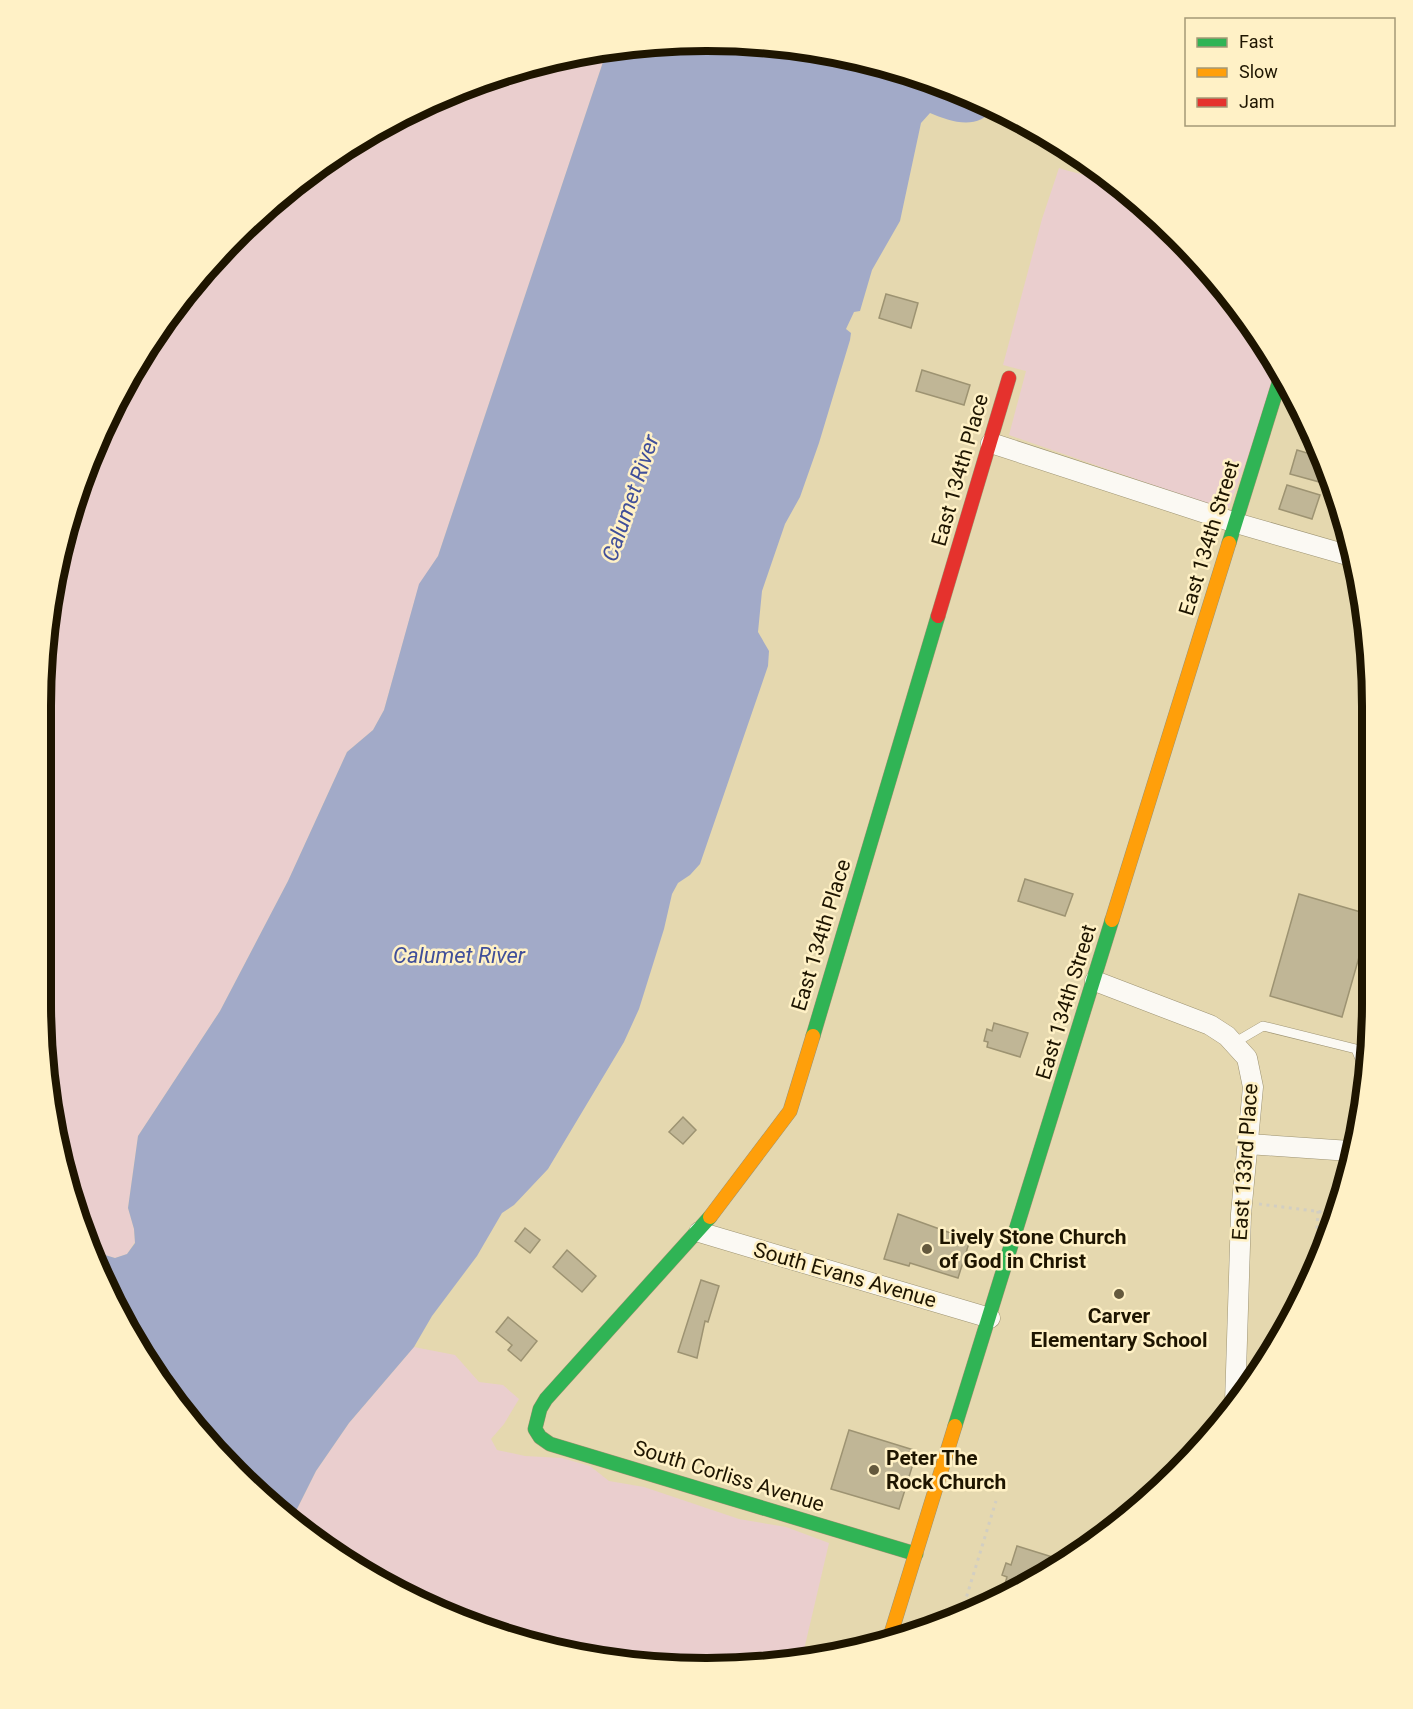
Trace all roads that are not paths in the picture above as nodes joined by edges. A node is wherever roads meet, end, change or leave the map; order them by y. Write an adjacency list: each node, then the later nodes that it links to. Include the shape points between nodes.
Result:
1 (1009, 378): 3 (street, East 134th Place)
2 (1278, 386): 4 (street, East 134th Street)
3 (991, 442): 4 (street); 11 (street, East 134th Place, via 790,1111)
4 (1236, 523): 5 (street); 6 (street, East 134th Street)
5 (1344, 554)
6 (1095, 981): 7 (street, East 133rd Place, via 1210,1025); 12 (street, East 134th Street)
7 (1234, 1043): 8 (lane, via 1263,1026 1356,1050); 9 (street, East 133rd Place, via 1247,1058 1251,1071)
8 (1359, 1058)
9 (1248, 1144): 10 (street); 13 (street, East 133rd Place)
10 (1345, 1151)
11 (699, 1232): 12 (street, South Evans Avenue); 14 (street, East 134th Place, via 546,1399)
12 (990, 1318): 15 (street, East 134th Street)
13 (1235, 1390)
14 (536, 1429): 15 (street, South Corliss Avenue, via 550,1444)
15 (916, 1554): 16 (street, East 134th Street)
16 (892, 1631)

